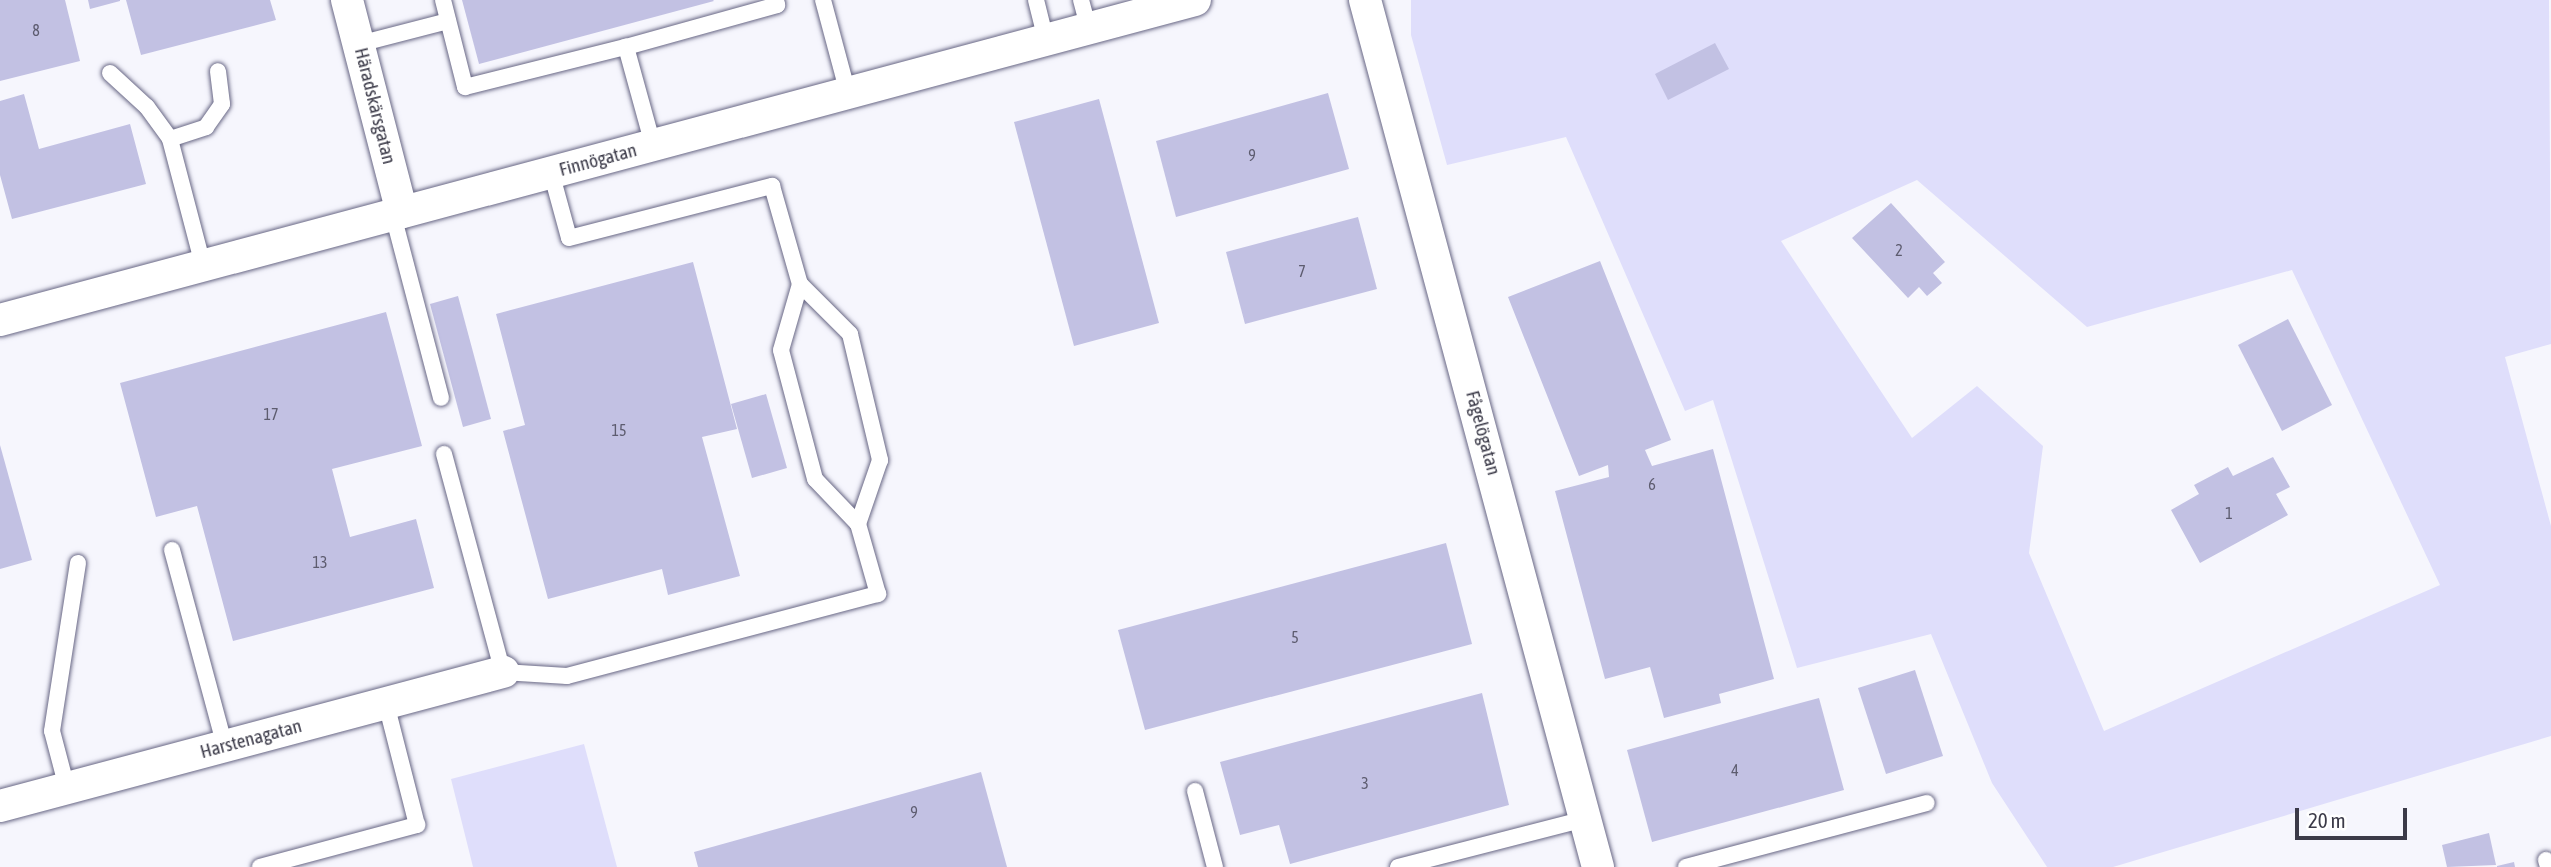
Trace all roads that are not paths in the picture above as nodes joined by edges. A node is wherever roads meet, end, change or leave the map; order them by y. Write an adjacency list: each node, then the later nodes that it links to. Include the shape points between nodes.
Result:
1 (347, 0): 11 (street, Häradskärsgatan)
2 (443, 0): 9 (lane)
3 (776, 0): 12 (lane, via 777,5)
4 (823, 0): 15 (lane)
5 (1036, 0): 10 (lane)
6 (1195, 0): 8 (street, Finnögatan)
7 (1365, 0): 35 (street, Fågelögatan)
8 (1085, 14): 10 (street, Finnögatan)
9 (449, 21): 11 (lane); 12 (lane, via 465,87)
10 (1046, 40): 15 (street, Finnögatan)
11 (359, 44): 19 (street, Häradskärsgatan)
12 (626, 47): 17 (lane)
13 (218, 71): 16 (lane, via 222,104 206,127)
14 (110, 73): 16 (lane, via 147,107)
15 (848, 93): 17 (street, Finnögatan)
16 (170, 139): 20 (lane)
17 (653, 145): 18 (street, Finnögatan)
18 (551, 172): 19 (street, Finnögatan); 21 (lane, via 569,238 772,186)
19 (398, 213): 20 (street, Finnögatan); 23 (lane)
20 (203, 265): 22 (street, Finnögatan)
21 (800, 284): 25 (lane, via 781,350 815,479); 25 (lane, via 850,334 880,460)
22 (0, 320)
23 (441, 398)
24 (443, 454): 28 (lane)
25 (858, 524): 28 (lane, via 878,594 567,676)
26 (172, 550): 30 (lane)
27 (78, 563): 31 (lane, via 52,731)
28 (503, 672): 29 (street, Harstenagatan)
29 (386, 704): 30 (street, Harstenagatan); 36 (lane, via 417,825)
30 (225, 746): 31 (street, Harstenagatan)
31 (68, 789): 34 (street, Harstenagatan)
32 (1195, 791): 37 (lane)
33 (1927, 803): 40 (lane)
34 (0, 806)
35 (1585, 819): 38 (lane); 39 (street, Fågelögatan)
36 (260, 867)
37 (1215, 867)
38 (1398, 867)
39 (1598, 867)
40 (1686, 867)

